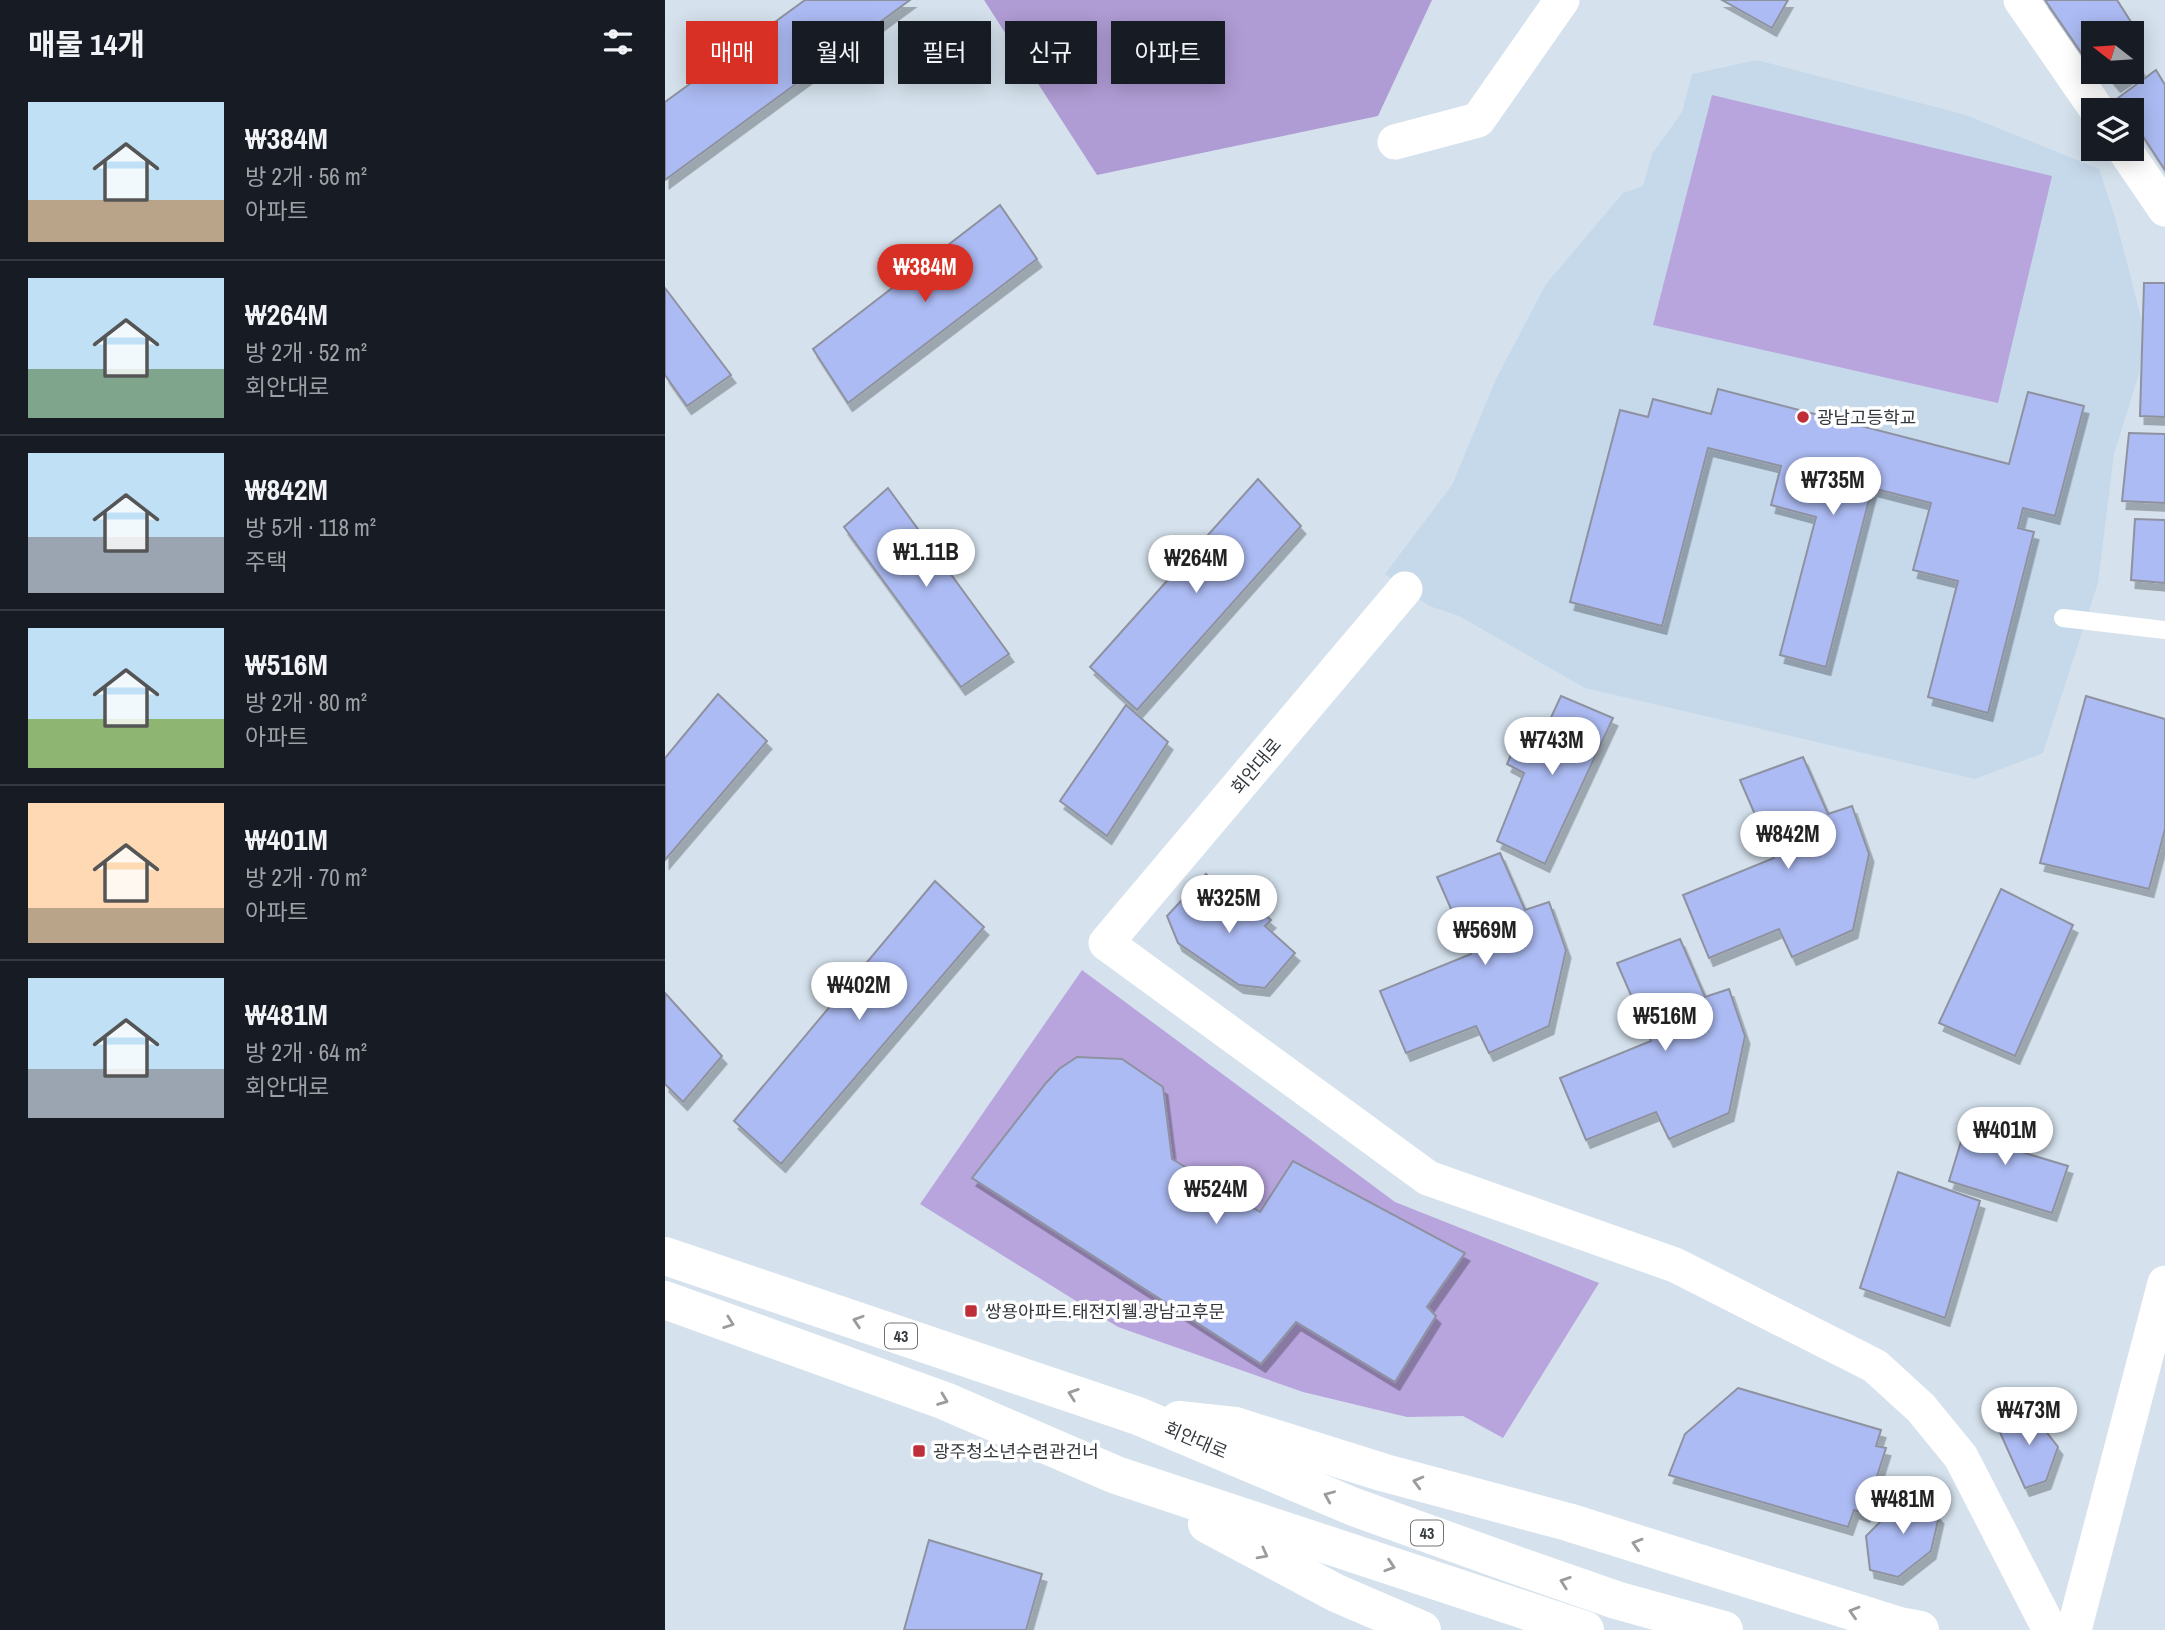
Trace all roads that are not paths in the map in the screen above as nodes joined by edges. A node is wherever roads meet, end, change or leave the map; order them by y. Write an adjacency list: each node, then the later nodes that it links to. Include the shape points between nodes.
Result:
1 (1562, 0): 4 (street, via 1478,120)
2 (2021, 0): 3 (street)
3 (2089, 98)
4 (1395, 142)
5 (2131, 161): 6 (street)
6 (2165, 209)
7 (1405, 589): 19 (street, 회안대로, via 1106,943 1428,1178 1675,1265 1875,1366 1921,1408 1961,1457)
8 (2063, 618): 9 (lane)
9 (2165, 630)
10 (665, 1256): 13 (highway, 회안대로 / 43, one-way to 10)
11 (2165, 1283): 20 (street)
12 (665, 1300): 14 (highway, 43, one-way to 14, via 945,1401)
13 (1138, 1416): 17 (highway, 회안대로 / 43, one-way to 13, via 1616,1600 1393,1521); 18 (highway, one-way to 13, via 1235,1426)
14 (1116, 1475): 15 (highway, one-way to 15, via 1336,1593); 16 (highway, 43, one-way to 16)
15 (1422, 1630)
16 (1585, 1630)
17 (1724, 1630)
18 (1920, 1630)
19 (2050, 1630)
20 (2074, 1630)

